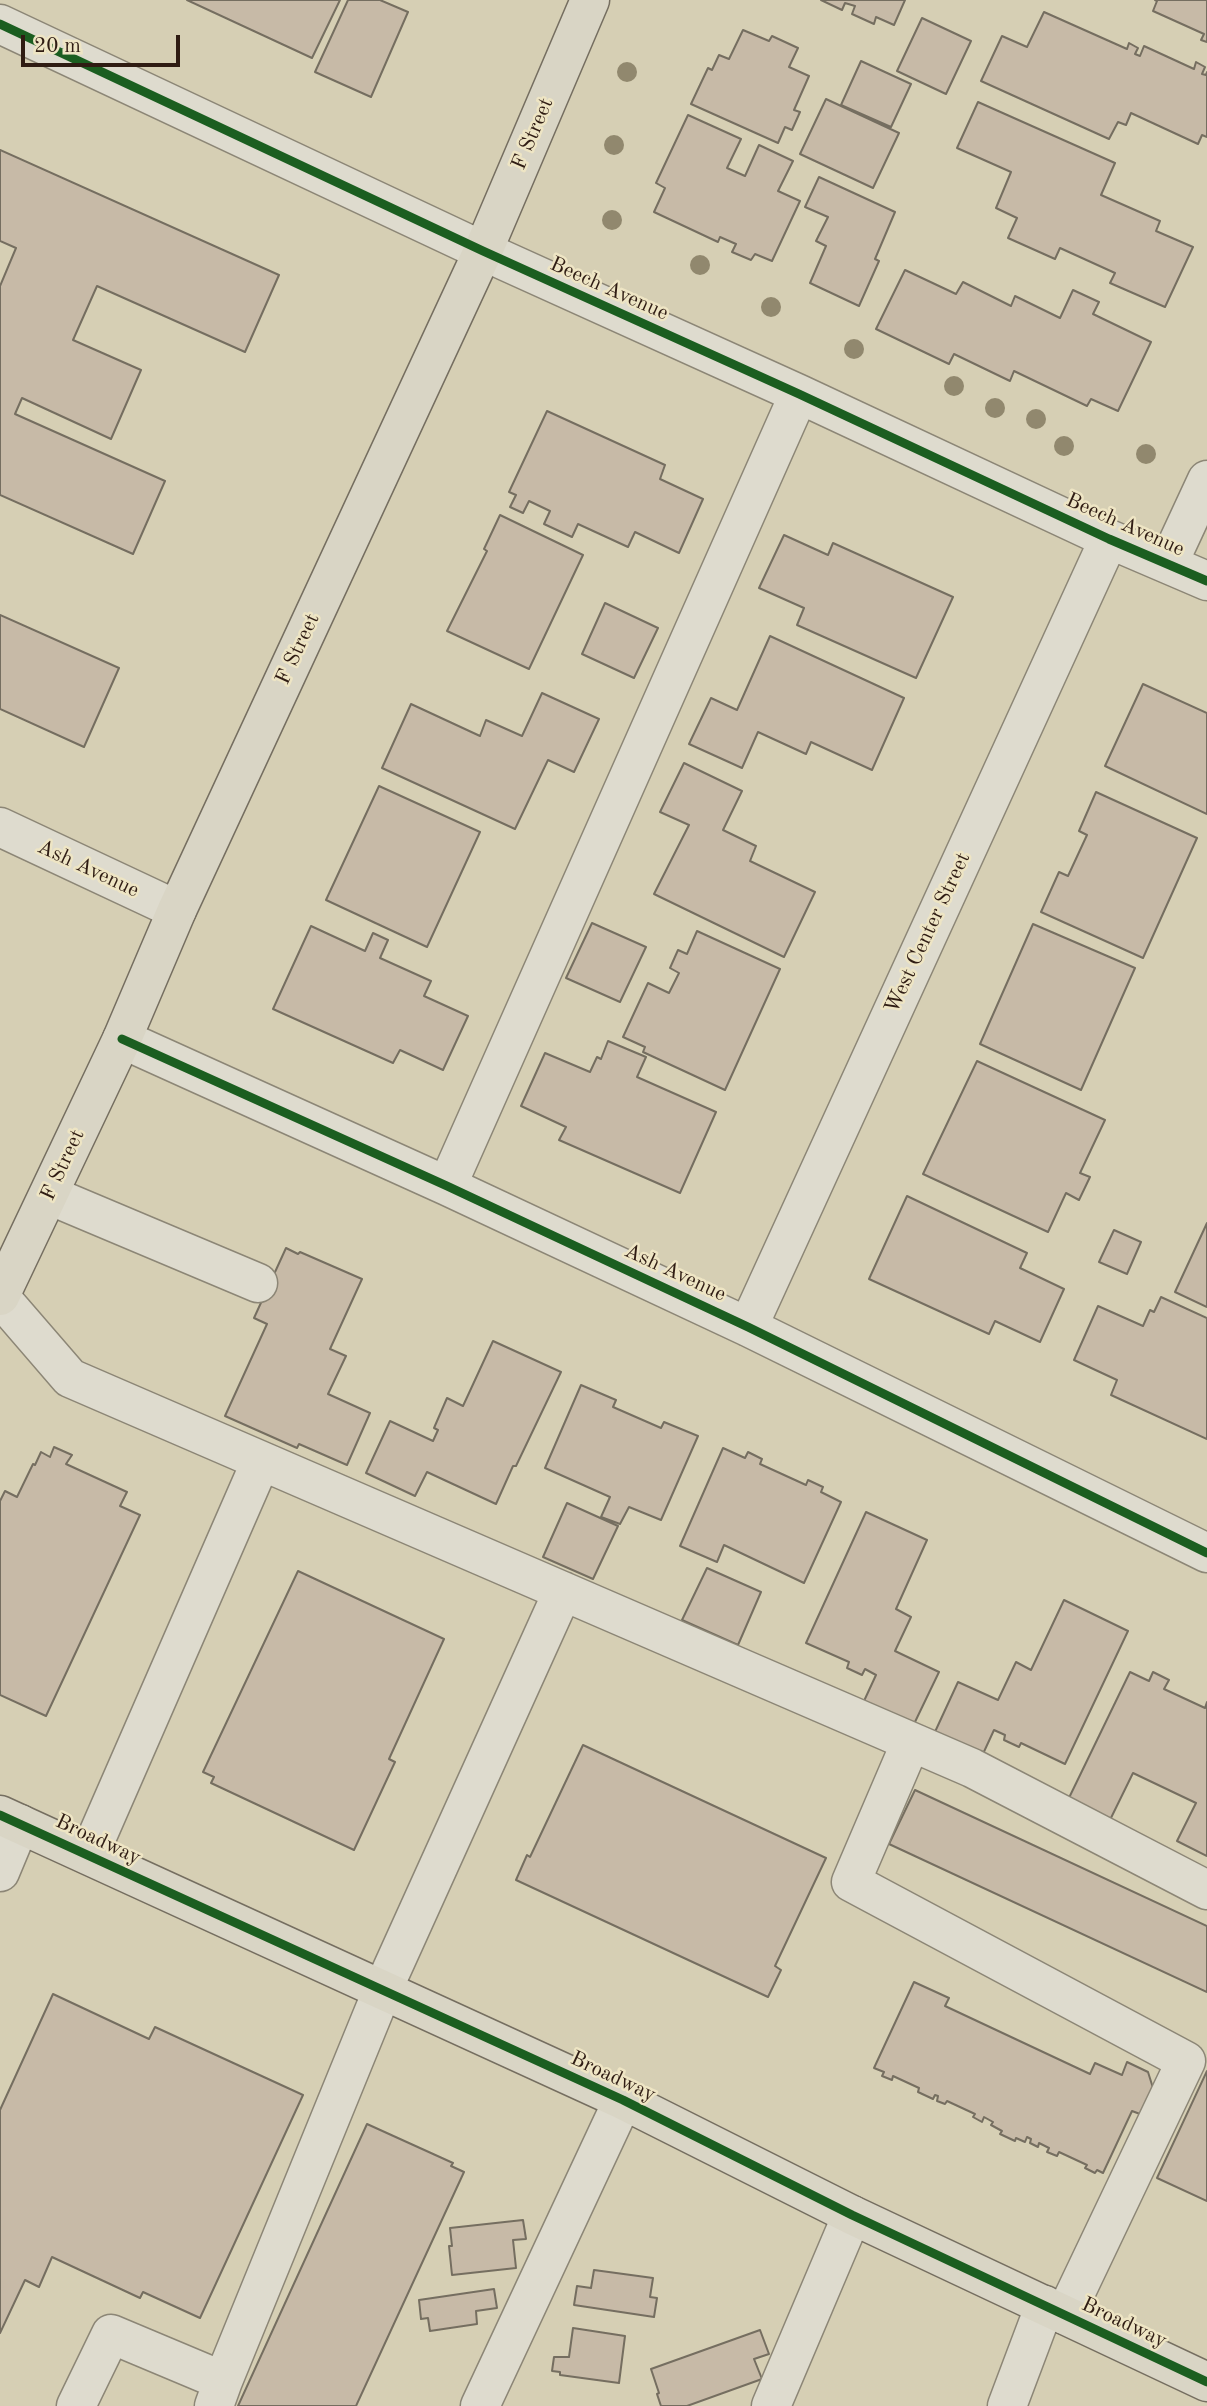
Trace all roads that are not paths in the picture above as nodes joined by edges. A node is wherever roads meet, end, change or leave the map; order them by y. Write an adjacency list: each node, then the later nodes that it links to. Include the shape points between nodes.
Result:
1 (590, 0): 3 (main road, F Street)
2 (5, 17): 3 (street, Beech Avenue)
3 (483, 251): 4 (street, Beech Avenue); 10 (main road, F Street)
4 (799, 394): 6 (street, Beech Avenue); 12 (street)
5 (1207, 480): 7 (street)
6 (1109, 539): 7 (street, Beech Avenue); 16 (street, West Center Street)
7 (1168, 564): 8 (street, Beech Avenue)
8 (1207, 581)
9 (0, 827): 10 (street, Ash Avenue)
10 (177, 910): 11 (main road, F Street)
11 (122, 1039): 12 (street, Ash Avenue); 13 (main road, F Street)
12 (447, 1186): 16 (street, Ash Avenue)
13 (49, 1195): 14 (street); 15 (main road, F Street)
14 (258, 1283)
15 (0, 1297): 17 (street, via 70,1378)
16 (748, 1326): 18 (street, Ash Avenue)
17 (261, 1461): 19 (street); 22 (street)
18 (1207, 1553)
19 (563, 1591): 20 (street); 25 (street)
20 (911, 1742): 24 (street, via 972,1768); 28 (street, via 851,1882 1186,2061)
21 (10, 1820): 22 (main road, Broadway); 23 (street)
22 (89, 1855): 25 (main road, Broadway)
23 (0, 1872)
24 (1207, 1890)
25 (383, 1989): 26 (main road, Broadway); 30 (street)
26 (622, 2100): 27 (main road, Broadway); 32 (street)
27 (852, 2215): 28 (main road, Broadway); 33 (street)
28 (1055, 2310): 29 (main road, Broadway); 34 (street)
29 (1207, 2382)
30 (219, 2393): 31 (street, via 111,2334)
31 (76, 2406)
32 (480, 2406)
33 (771, 2406)
34 (1007, 2406)

